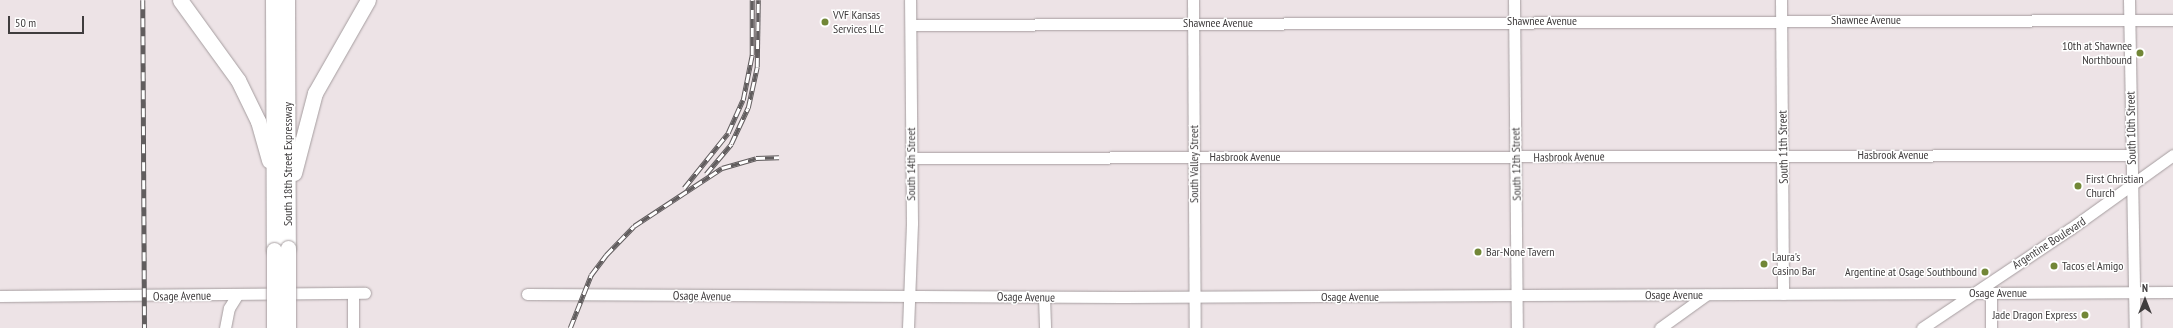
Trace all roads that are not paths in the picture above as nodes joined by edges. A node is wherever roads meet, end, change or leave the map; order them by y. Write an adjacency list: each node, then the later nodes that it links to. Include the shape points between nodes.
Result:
1 (180, 0): 22 (highway, via 241,85 258,121)
2 (273, 0): 22 (highway, South 18th Street Expressway)
3 (287, 0): 24 (highway, South 18th Street Expressway)
4 (368, 0): 24 (highway, via 315,93)
5 (910, 0): 15 (street, South 14th Street)
6 (1193, 0): 14 (street, South Valley Street)
7 (1514, 0): 13 (street, South 12th Street)
8 (1781, 0): 10 (street, South 11th Street)
9 (2129, 0): 11 (street, South 10th Street)
10 (1781, 20): 11 (street, Shawnee Avenue); 13 (street, Shawnee Avenue); 16 (street, South 11th Street)
11 (2130, 20): 12 (street, Shawnee Avenue); 17 (street, South 10th Street)
12 (2173, 20)
13 (1515, 21): 14 (street, Shawnee Avenue); 21 (street, South 12th Street)
14 (1193, 23): 15 (street, Shawnee Avenue); 19 (street, South Valley Street)
15 (911, 25): 20 (street, South 14th Street)
16 (1783, 155): 17 (street, Hasbrook Avenue); 21 (street, Hasbrook Avenue); 33 (street, South 11th Street)
17 (2132, 155): 23 (street, South 10th Street)
18 (2173, 155): 23 (street, Argentine Boulevard)
19 (1193, 157): 20 (street, Hasbrook Avenue); 21 (street, Hasbrook Avenue); 40 (street, South Valley Street)
20 (911, 158): 35 (street, South 14th Street)
21 (1516, 158): 38 (street, South 12th Street)
22 (274, 177): 25 (highway, South 18th Street Expressway)
23 (2132, 186): 26 (street, Argentine Boulevard); 27 (street, South 10th Street)
24 (289, 195): 25 (highway, South 18th Street Expressway)
25 (281, 249): 42 (highway, South 18th Street Expressway, bridge); 43 (highway, South 18th Street Expressway, bridge)
26 (1973, 292): 31 (street, Osage Avenue); 33 (street, Osage Avenue); 50 (street, Argentine Boulevard)
27 (2134, 292): 28 (street, Osage Avenue); 31 (street, Osage Avenue); 52 (street, South 10th Street)
28 (2173, 292)
29 (353, 293): 30 (street, Osage Avenue); 34 (street, Osage Avenue); 44 (street)
30 (364, 293)
31 (1991, 293): 51 (street)
32 (527, 294): 35 (street, Osage Avenue, via 705,297)
33 (1783, 294): 36 (street, Osage Avenue)
34 (237, 295): 37 (street, Osage Avenue); 41 (street, via 229,308)
35 (909, 295): 39 (street, Osage Avenue); 45 (street, South 14th Street)
36 (1706, 295): 38 (street, Osage Avenue); 49 (street)
37 (0, 296)
38 (1516, 296): 40 (street, Osage Avenue); 48 (street, South 12th Street)
39 (1044, 297): 40 (street, Osage Avenue); 46 (street)
40 (1194, 297): 47 (street, South Valley Street)
41 (225, 328)
42 (274, 328)
43 (288, 328)
44 (353, 328)
45 (908, 328)
46 (1045, 328)
47 (1195, 328)
48 (1517, 328)
49 (1660, 328)
50 (1922, 328)
51 (1991, 328)
52 (2135, 328)

